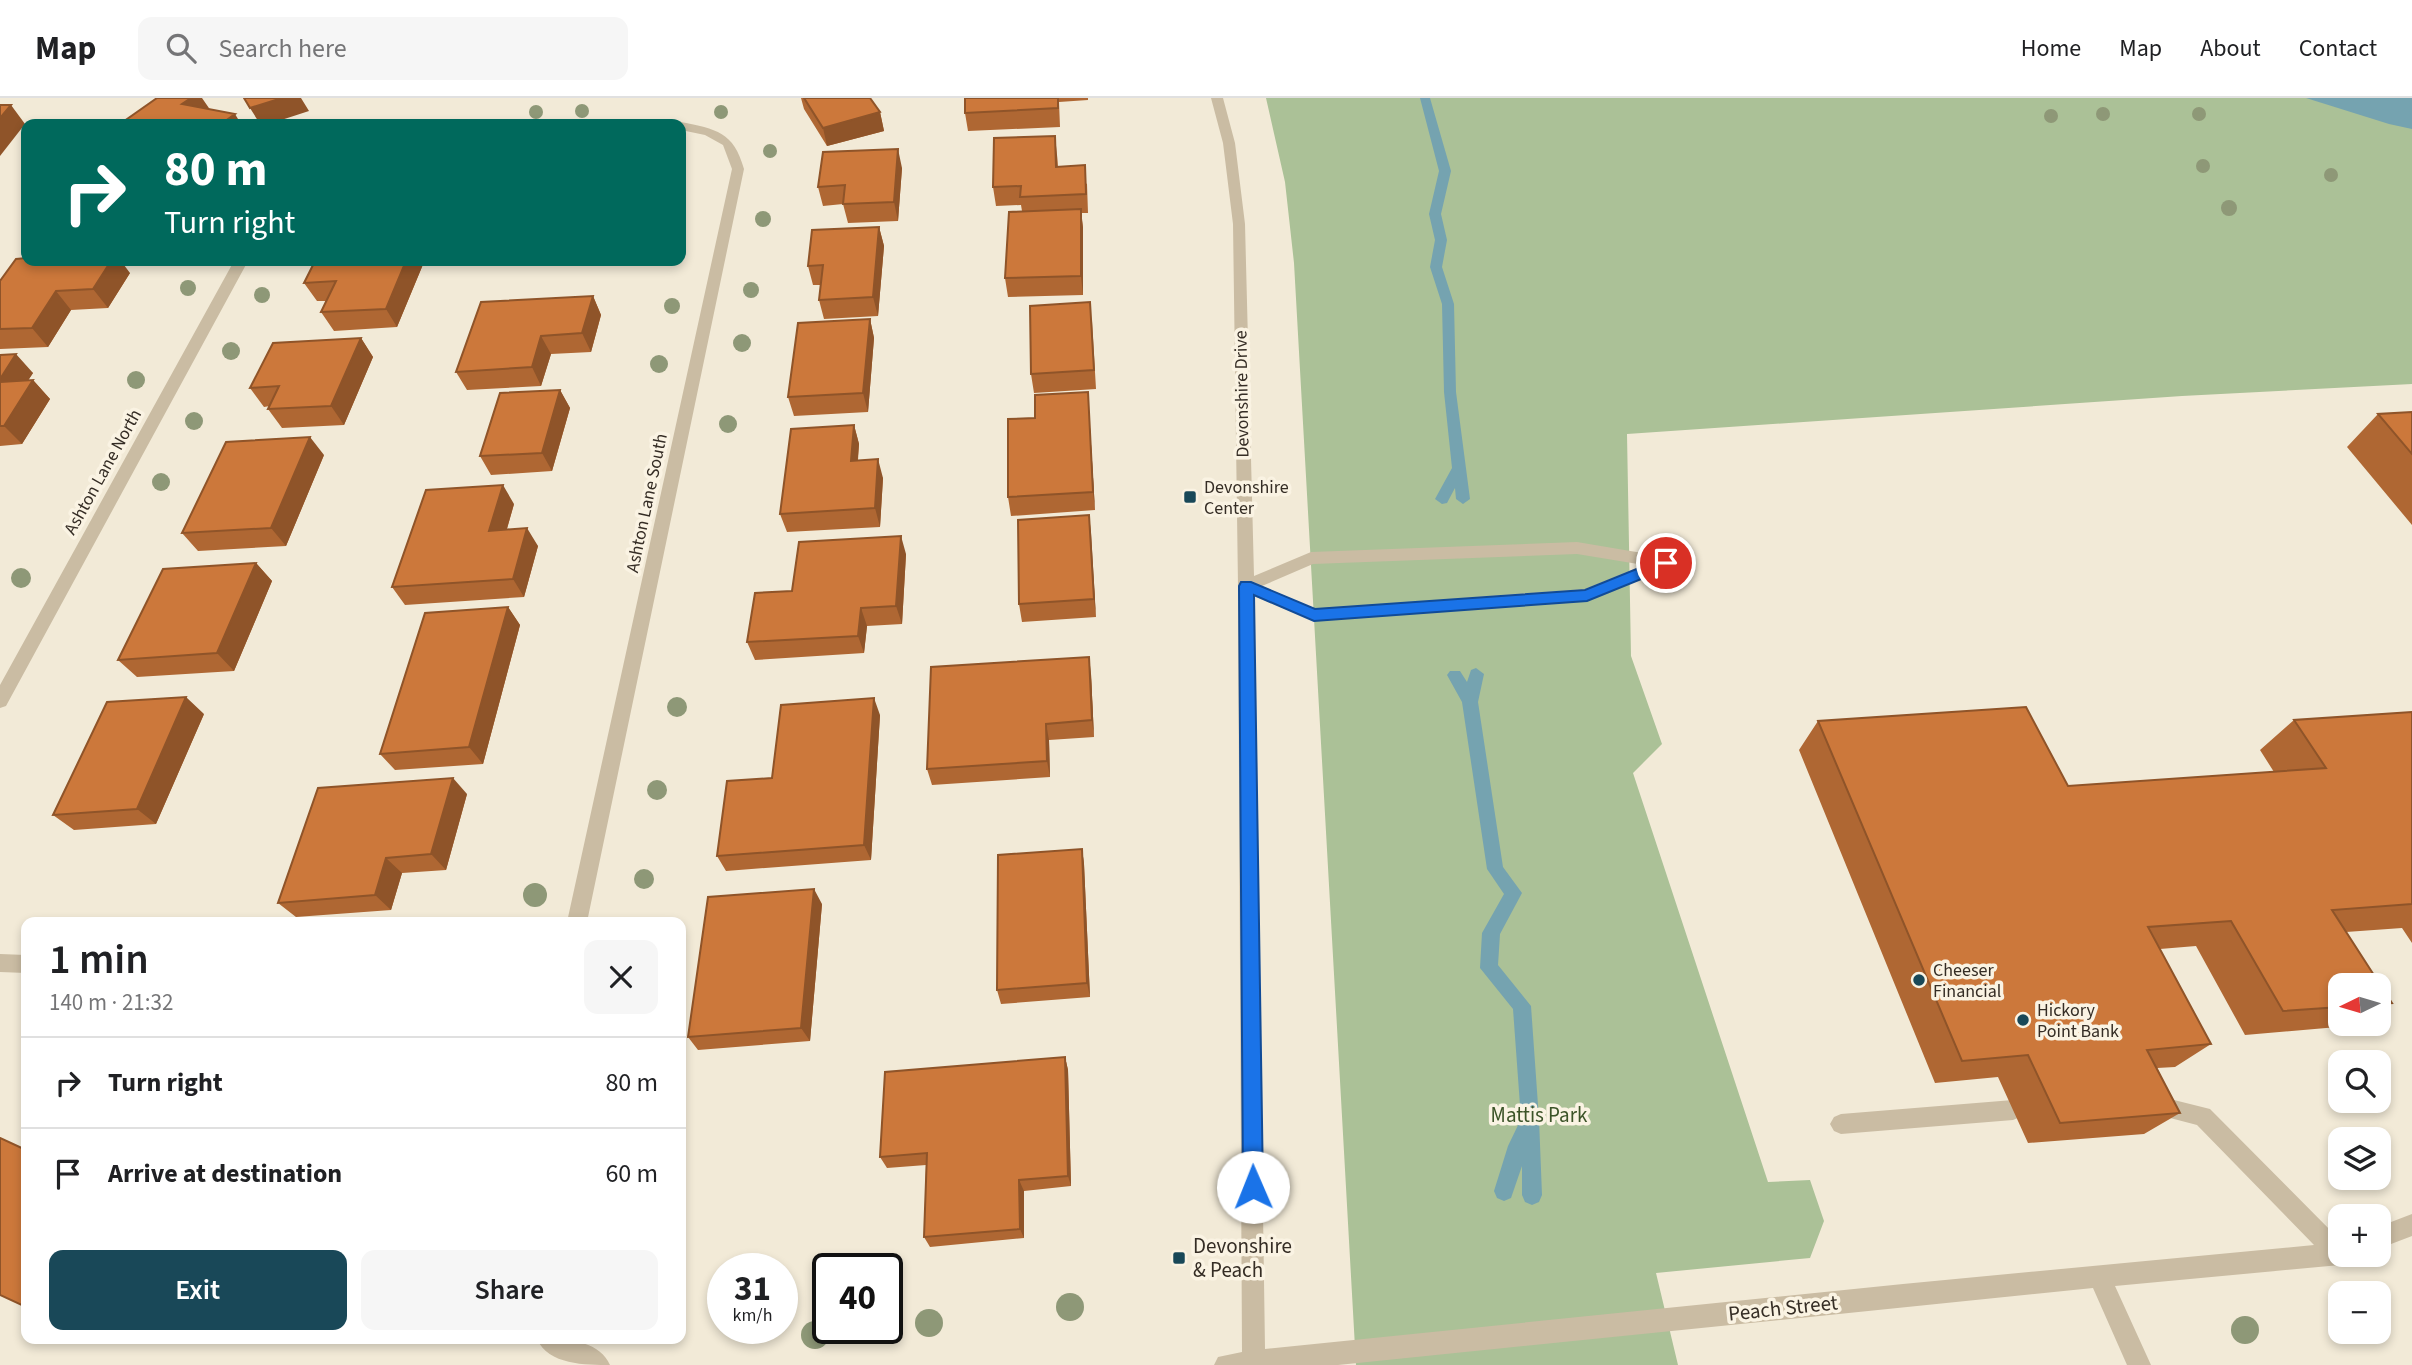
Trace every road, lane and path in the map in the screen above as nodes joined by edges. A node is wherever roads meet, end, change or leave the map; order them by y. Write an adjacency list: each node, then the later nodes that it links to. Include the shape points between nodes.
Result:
1 (1217, 98): 4 (street, Devonshire Drive, via 1229,143 1239,224)
2 (686, 127): 6 (street, Ashton Lane South, via 720,138 732,148 738,169)
3 (237, 266): 5 (street, Ashton Lane North)
4 (1246, 586): 4 (street, via 1314,615 1587,595 1666,563 1577,548 1311,558); 18 (street, Devonshire Drive)
5 (0, 701)
6 (578, 917)
7 (0, 963): 8 (street)
8 (21, 964)
9 (2139, 1102): 14 (street, via 2203,1116)
10 (2013, 1110): 11 (street)
11 (1841, 1124)
12 (2412, 1225): 13 (street)
13 (2391, 1233)
14 (2328, 1242)
15 (2328, 1255): 16 (street, Peach Street)
16 (2098, 1276): 18 (street, Peach Street); 21 (street)
17 (559, 1344): 19 (street)
18 (1254, 1364): 20 (street, Peach Street)
19 (598, 1365)
20 (1226, 1365)
21 (2140, 1365)

